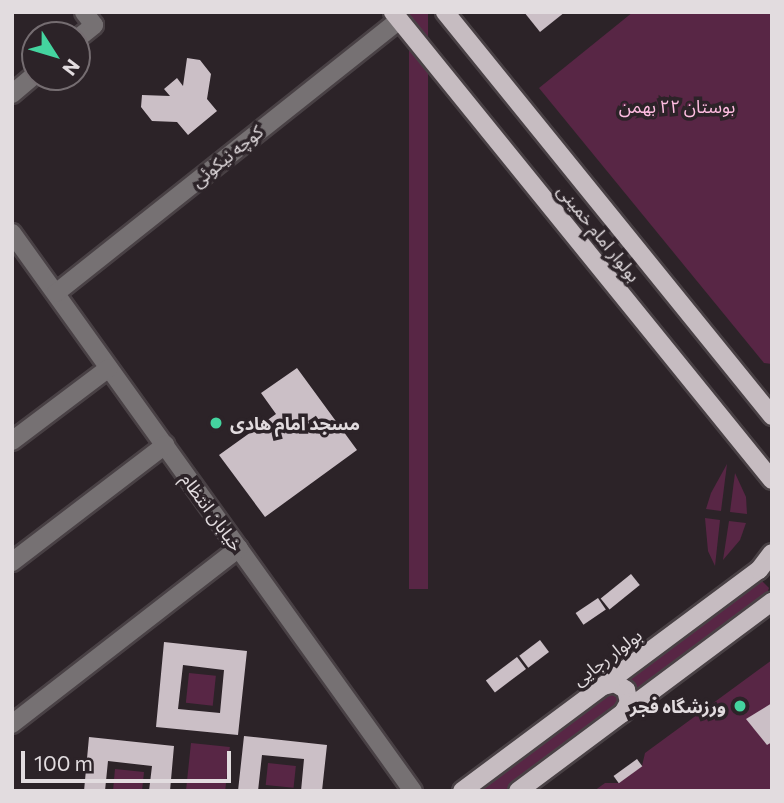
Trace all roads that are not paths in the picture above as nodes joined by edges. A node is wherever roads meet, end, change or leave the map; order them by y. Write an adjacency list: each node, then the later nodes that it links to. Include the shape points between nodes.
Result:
1 (444, 12): 6 (main road, بولوار امام خمینی)
2 (396, 16): 4 (street, کوچه نیکوئی); 9 (main road, بولوار امام خمینی)
3 (16, 246): 4 (street, خیابان انتظام)
4 (55, 293): 5 (street, خیابان انتظام)
5 (109, 368): 7 (street); 8 (street, خیابان انتظام)
6 (772, 416)
7 (12, 442)
8 (165, 445): 10 (street, خیابان انتظام); 12 (street)
9 (771, 477)
10 (239, 548): 16 (street); 17 (street, خیابان انتظام)
11 (772, 552): 14 (main road, بولوار رجایی, via 759,570)
12 (12, 562)
13 (772, 602): 15 (main road)
14 (603, 686): 15 (main road, via 615,683 626,690 629,702); 18 (main road, بولوار رجایی)
15 (623, 713): 19 (main road)
16 (12, 724)
17 (413, 791)
18 (462, 791)
19 (518, 791)

